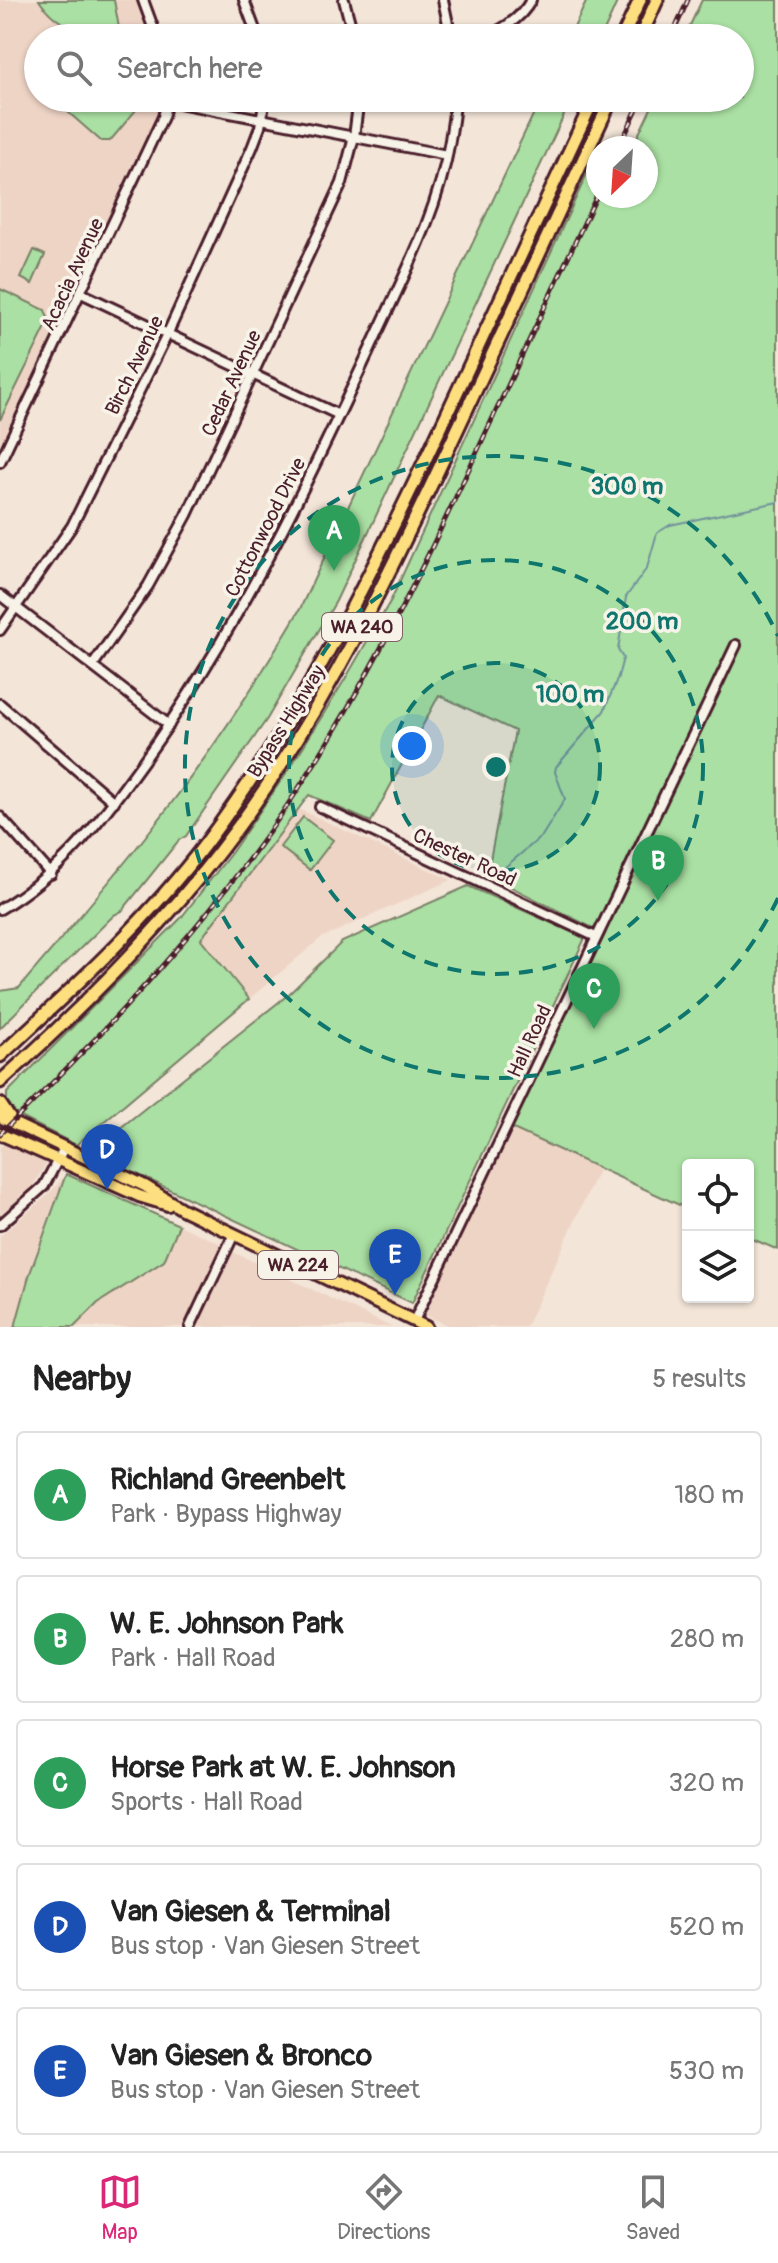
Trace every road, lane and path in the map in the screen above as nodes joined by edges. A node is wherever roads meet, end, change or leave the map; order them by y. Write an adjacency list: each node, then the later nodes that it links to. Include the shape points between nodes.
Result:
1 (143, 0): 8 (street)
2 (244, 0): 9 (street)
3 (344, 0): 10 (street)
4 (443, 0): 11 (street)
5 (531, 0): 12 (street)
6 (640, 0): 13 (highway)
7 (657, 0): 14 (highway)
8 (152, 24)
9 (253, 24)
10 (350, 24)
11 (448, 24)
12 (509, 24)
13 (629, 24)
14 (646, 24)
15 (164, 112): 25 (street, Acacia Avenue)
16 (227, 112): 22 (street)
17 (262, 112): 22 (street, Birch Avenue)
18 (357, 112): 23 (street, Cedar Avenue)
19 (453, 112): 24 (street, Cottonwood Drive)
20 (587, 112): 43 (highway, Bypass Highway / WA 240, via 376,565 293,715 186,868 110,951)
21 (605, 112): 44 (highway, Bypass Highway / WA 240, via 403,547 324,695 210,864 121,965)
22 (261, 119): 23 (street); 26 (street, Birch Avenue)
23 (354, 137): 24 (street); 27 (street, Cedar Avenue, via 342,183)
24 (447, 155): 28 (street, Cottonwood Drive, via 428,221)
25 (81, 293): 26 (street); 29 (street, Acacia Avenue)
26 (167, 335): 27 (street); 31 (street, Birch Avenue, via 72,526)
27 (253, 374): 28 (street); 34 (street, Cedar Avenue, via 148,586)
28 (339, 415): 36 (street, Cottonwood Drive, via 244,605)
29 (0, 462)
30 (0, 595): 31 (street)
31 (16, 608): 32 (street, Birch Avenue); 34 (street)
32 (0, 630)
33 (736, 645): 42 (street, Hall Road)
34 (93, 665): 36 (street)
35 (0, 704): 37 (street)
36 (169, 725): 37 (street, Cottonwood Drive)
37 (114, 802): 40 (street, Cottonwood Drive)
38 (320, 807): 42 (street, Chester Road)
39 (0, 817): 40 (street)
40 (51, 874): 41 (street, Cottonwood Drive)
41 (0, 909)
42 (596, 937): 56 (street, Hall Road)
43 (0, 1056)
44 (10, 1073): 45 (highway, Bypass Highway / WA 240); 46 (highway)
45 (0, 1082)
46 (0, 1094)
47 (0, 1104): 49 (highway)
48 (0, 1117): 49 (main road, WA 224)
49 (12, 1122): 51 (main road, WA 224)
50 (0, 1134): 52 (main road, WA 224)
51 (64, 1148): 52 (street); 53 (main road, WA 224)
52 (58, 1160): 53 (main road, WA 224); 54 (street, via 44,1186)
53 (182, 1209): 55 (main road, WA 224)
54 (0, 1225)
55 (234, 1234): 56 (main road, WA 224); 57 (street)
56 (414, 1321): 58 (main road, WA 224)
57 (190, 1327)
58 (426, 1327)

